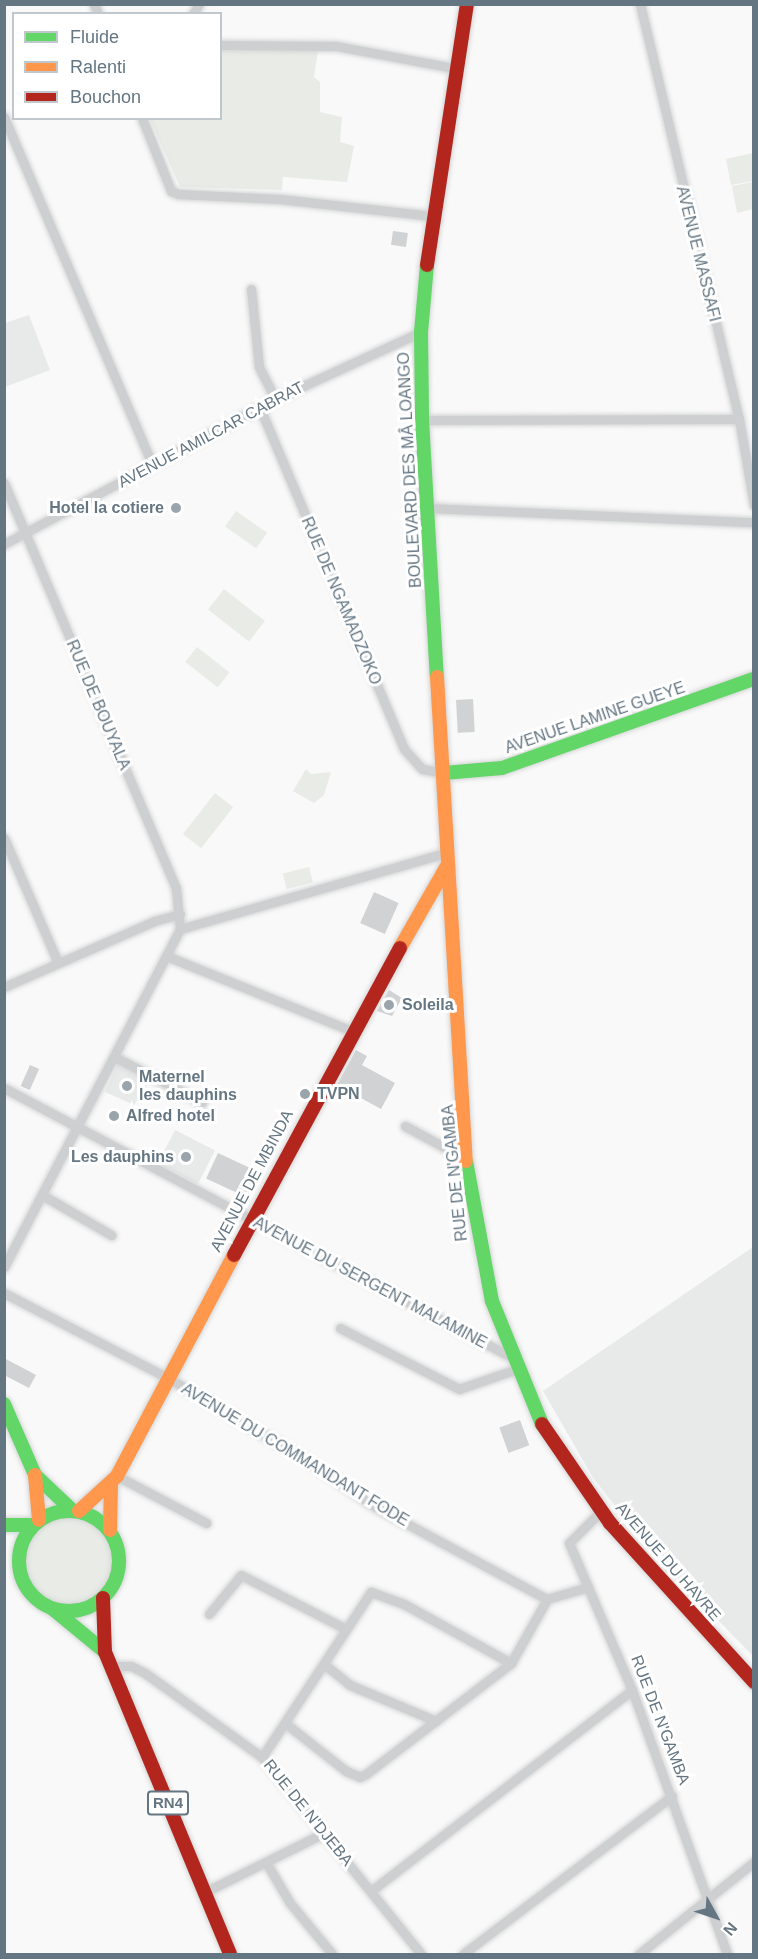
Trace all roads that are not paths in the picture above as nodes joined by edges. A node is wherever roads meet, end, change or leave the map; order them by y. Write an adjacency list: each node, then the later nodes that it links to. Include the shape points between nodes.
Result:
1 (467, 4): 4 (main road, BOULEVARD DES MÂ LOANGO)
2 (640, 4): 12 (street, AVENUE MASSAFI)
3 (222, 45): 4 (street, via 336,46)
4 (454, 68): 7 (main road, BOULEVARD DES MÂ LOANGO)
5 (4, 117): 14 (street)
6 (143, 120): 7 (street, via 171,191 178,194 280,199)
7 (432, 216): 9 (main road, BOULEVARD DES MÂ LOANGO)
8 (251, 289): 10 (street, via 259,367)
9 (421, 332): 10 (street, AVENUE AMILCAR CABRAT); 13 (main road, BOULEVARD DES MÂ LOANGO)
10 (275, 399): 11 (street, AVENUE AMILCAR CABRAT)
11 (260, 408): 14 (street, AVENUE AMILCAR CABRAT); 22 (street, RUE DE NGAMADZOKO, via 404,749 422,769)
12 (739, 419): 13 (street); 16 (street, AVENUE MASSAFI)
13 (422, 420): 17 (main road, BOULEVARD DES MÂ LOANGO)
14 (152, 464): 19 (street, AVENUE AMILCAR CABRAT)
15 (4, 483): 19 (street, RUE DE BOUYALA)
16 (753, 504)
17 (426, 508): 18 (street); 22 (main road, BOULEVARD DES MÂ LOANGO)
18 (753, 522)
19 (25, 533): 20 (street, AVENUE AMILCAR CABRAT); 25 (street, RUE DE BOUYALA, via 172,877)
20 (4, 544)
21 (753, 679): 22 (main road, AVENUE LAMINE GUEYE, via 502,768)
22 (444, 773): 24 (main road, BOULEVARD DES MÂ LOANGO)
23 (4, 838): 28 (street)
24 (448, 859): 26 (street); 30 (main road, AVENUE DE MBINDA); 36 (main road, RUE DE N'GAMBA)
25 (180, 914): 26 (street, RUE DE BOUYALA); 28 (street)
26 (180, 929): 27 (street)
27 (169, 957): 30 (street); 31 (street)
28 (58, 963): 29 (street)
29 (4, 987)
30 (352, 1031): 38 (main road, AVENUE DE MBINDA)
31 (117, 1058): 33 (street); 35 (street)
32 (4, 1088): 35 (street, AVENUE DU SERGENT MALAMINE)
33 (202, 1102)
34 (405, 1126): 36 (street)
35 (81, 1129): 37 (street); 38 (street, AVENUE DU SERGENT MALAMINE)
36 (466, 1159): 43 (main road, RUE DE N'GAMBA, via 483,1270)
37 (44, 1196): 39 (street); 40 (street)
38 (250, 1220): 43 (street, AVENUE DU SERGENT MALAMINE); 44 (main road, AVENUE DE MBINDA)
39 (111, 1235)
40 (4, 1267)
41 (4, 1293): 44 (street, AVENUE DU COMMANDANT FODE)
42 (340, 1328): 43 (street, via 459,1389)
43 (515, 1364): 46 (main road, RUE DE N'GAMBA, via 543,1426)
44 (166, 1377): 48 (main road, AVENUE DE MBINDA); 59 (street, AVENUE DU COMMANDANT FODE, via 307,1460 374,1506)
45 (4, 1404): 47 (main road)
46 (566, 1459): 50 (main road, AVENUE DU HAVRE)
47 (35, 1475): 49 (main road); 51 (main road)
48 (114, 1480): 49 (main road, AVENUE DE MBINDA); 52 (street); 54 (main road, AVENUE DE MBINDA)
49 (75, 1510): 51 (main road); 54 (main road)
50 (601, 1511): 57 (street, RUE DE N'GAMBA, via 569,1543); 67 (main road, AVENUE DU HAVRE)
51 (36, 1522): 53 (main road); 56 (main road)
52 (206, 1522)
53 (4, 1525)
54 (110, 1530): 58 (main road, RN4, via 119,1565)
55 (4, 1536): 56 (main road)
56 (18, 1556): 60 (main road, via 26,1589)
57 (588, 1587): 59 (street); 68 (street, RUE DE N'GAMBA)
58 (103, 1598): 60 (main road, via 88,1607); 63 (main road, RN4)
59 (548, 1599): 64 (street)
60 (53, 1609): 63 (main road)
61 (209, 1614): 62 (street, via 241,1575)
62 (346, 1629): 64 (street, via 366,1595 376,1591); 65 (street)
63 (105, 1652): 66 (main road, RN4)
64 (511, 1663): 69 (street)
65 (324, 1664): 69 (street, via 350,1685); 70 (street)
66 (110, 1666): 71 (street, RUE DE N'DJEBA, via 131,1666 145,1672); 77 (main road, RN4)
67 (753, 1682)
68 (632, 1690): 72 (street, RUE DE N'GAMBA); 76 (street)
69 (436, 1722): 70 (street, via 360,1777)
70 (285, 1723): 71 (street)
71 (262, 1757): 73 (street, RUE DE N'DJEBA)
72 (672, 1796): 78 (street, RUE DE N'GAMBA); 82 (street)
73 (324, 1833): 75 (street); 76 (street, RUE DE N'DJEBA)
74 (753, 1862): 78 (street)
75 (267, 1864): 77 (street); 80 (street, via 290,1903)
76 (371, 1891): 81 (street, RUE DE N'DJEBA)
77 (205, 1892): 79 (main road, RN4)
78 (709, 1898): 83 (street); 84 (street, RUE DE N'GAMBA)
79 (230, 1954)
80 (332, 1954)
81 (421, 1954)
82 (463, 1954)
83 (639, 1954)
84 (727, 1954)

